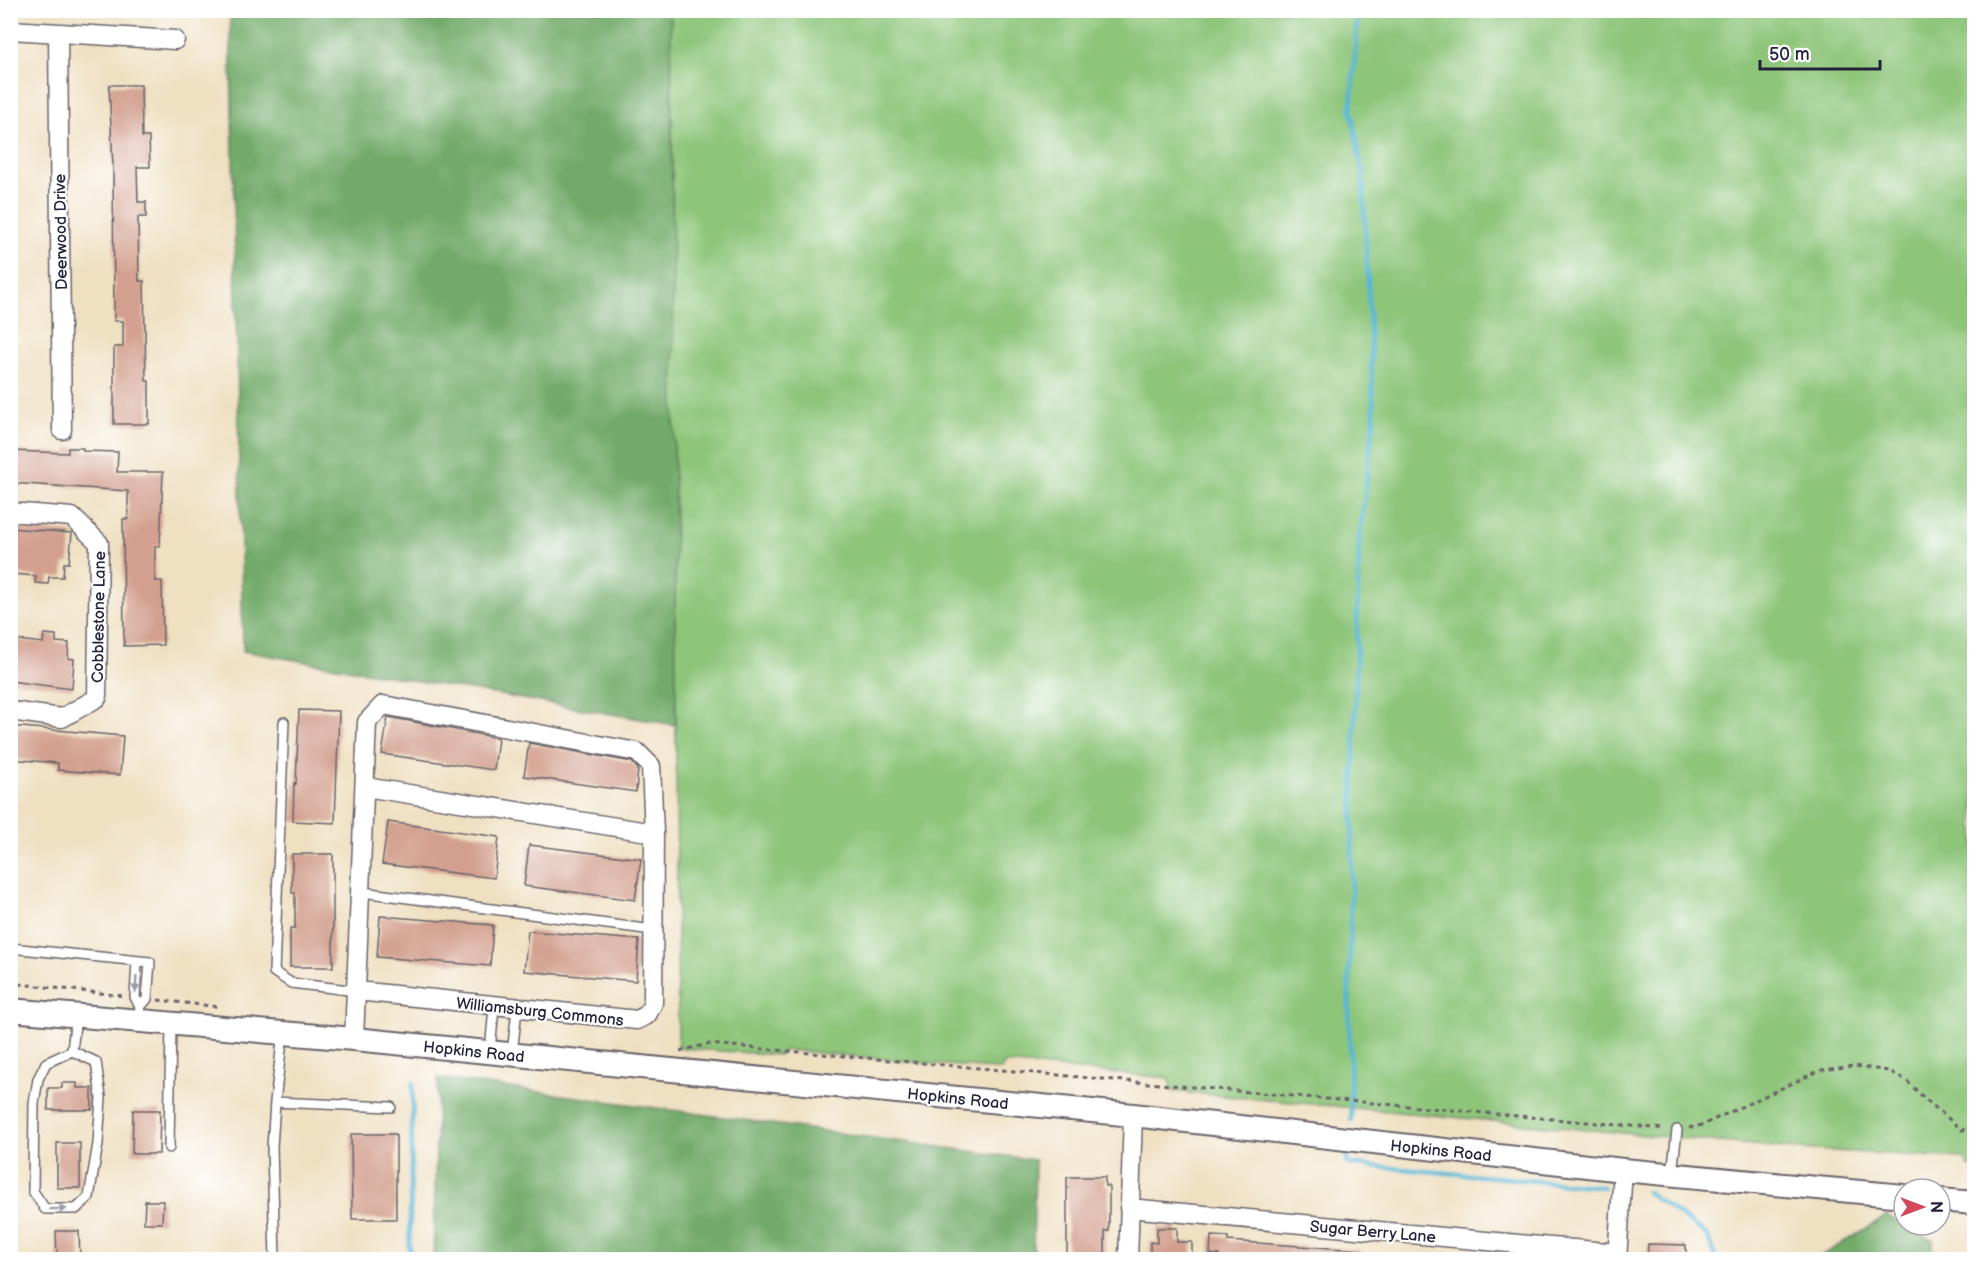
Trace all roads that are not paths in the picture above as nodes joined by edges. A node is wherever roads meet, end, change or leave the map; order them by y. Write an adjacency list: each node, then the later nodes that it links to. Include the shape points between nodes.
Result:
1 (10, 30): 2 (street)
2 (58, 33): 3 (street); 4 (street, Deerwood Drive)
3 (175, 40)
4 (62, 430)
5 (10, 512): 6 (street, Cobblestone Lane, via 72,517 99,543 97,698 62,718)
6 (10, 711)
7 (284, 722): 14 (lane, via 274,972 291,983)
8 (365, 787): 9 (street); 9 (street, Williamsburg Commons, via 367,722 383,705 637,752 651,766); 10 (street, Williamsburg Commons)
9 (654, 833): 11 (street, Williamsburg Commons)
10 (362, 892): 11 (lane); 14 (street, Williamsburg Commons)
11 (653, 930): 16 (street, Williamsburg Commons, via 653,1003 647,1015 637,1020)
12 (10, 948): 13 (lane)
13 (137, 961): 18 (lane, one-way to 18, via 135,997); 18 (lane, via 150,962 147,999)
14 (357, 991): 15 (street, Williamsburg Commons); 22 (street, Williamsburg Commons)
15 (494, 1007): 16 (street, Williamsburg Commons); 24 (lane)
16 (517, 1009): 24 (lane)
17 (10, 1010): 19 (street, Hopkins Road)
18 (139, 1014): 19 (street, Hopkins Road); 20 (street, Hopkins Road)
19 (76, 1016): 23 (lane)
20 (171, 1024): 21 (street, Hopkins Road); 29 (lane)
21 (283, 1033): 22 (street, Hopkins Road); 25 (lane)
22 (354, 1039): 24 (street, Hopkins Road)
23 (72, 1051): 23 (lane, one-way to 23, via 46,1063 38,1079 33,1191 45,1209 76,1209 89,1197 101,1096 96,1062)
24 (501, 1054): 27 (street, Hopkins Road)
25 (275, 1102): 26 (lane); 37 (lane)
26 (391, 1107)
27 (1133, 1115): 30 (street, Hopkins Road); 35 (street)
28 (1677, 1130): 31 (lane)
29 (169, 1148)
30 (1623, 1170): 31 (street, Hopkins Road); 36 (street)
31 (1672, 1174): 32 (street, Hopkins Road)
32 (1892, 1195)
33 (1952, 1201): 34 (street)
34 (1974, 1203)
35 (1129, 1208): 36 (street, Sugar Berry Lane); 38 (street)
36 (1617, 1256)
37 (275, 1260)
38 (1128, 1260)

